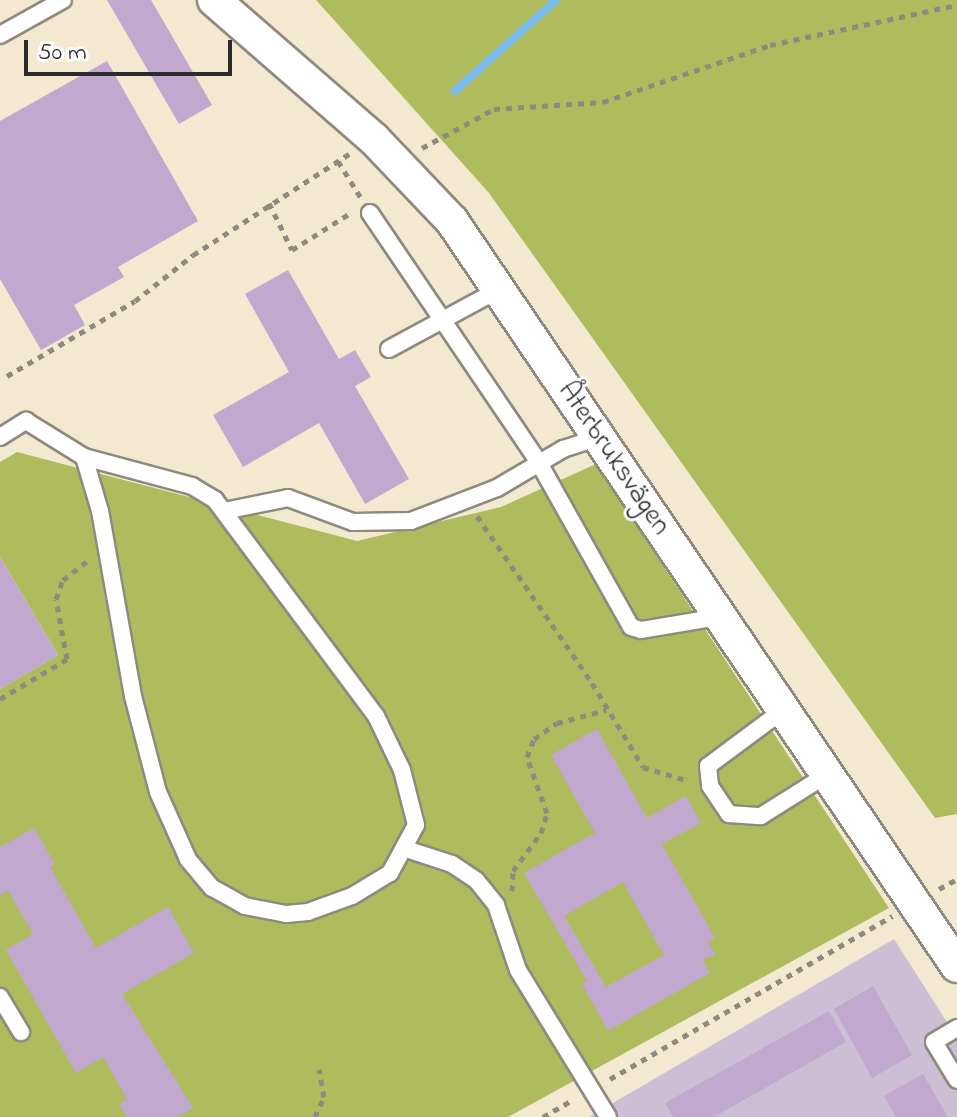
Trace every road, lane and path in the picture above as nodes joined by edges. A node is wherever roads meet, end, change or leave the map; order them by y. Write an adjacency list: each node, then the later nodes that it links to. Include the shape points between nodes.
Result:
1 (63, 0): 4 (lane)
2 (214, 0): 5 (street, Återbruksvägen)
3 (957, 5): 5 (path, via 770,45 603,102 494,109)
4 (0, 35)
5 (385, 151): 6 (path); 9 (street, Återbruksvägen, via 452,221)
6 (338, 161): 7 (path); 8 (path)
7 (269, 203): 8 (path, via 292,250 350,213); 12 (path, via 135,301)
8 (370, 213): 10 (lane)
9 (500, 289): 10 (lane); 14 (street, Återbruksvägen)
10 (443, 321): 11 (lane); 16 (lane)
11 (389, 349)
12 (7, 376)
13 (0, 437): 15 (lane, via 26,421)
14 (599, 437): 16 (lane); 20 (street, Återbruksvägen)
15 (84, 457): 18 (lane, via 192,486); 19 (lane)
16 (539, 463): 17 (lane); 20 (lane, via 631,627 641,630)
17 (466, 501): 18 (lane, via 411,521 382,524 353,522 288,498); 22 (path)
18 (224, 511): 26 (lane, via 376,716 402,770 416,825)
19 (107, 551): 21 (path, via 73,572 56,599 67,659); 26 (lane, via 133,696 158,792 188,859 212,888 245,906 308,912 352,896 390,873)
20 (719, 617): 23 (street, Återbruksvägen)
21 (0, 699)
22 (606, 710): 25 (path, via 643,767); 28 (path, via 557,723 534,739 527,757 547,813 541,833 513,871 516,887)
23 (782, 711): 24 (street, Återbruksvägen); 25 (lane, via 715,756 708,766)
24 (826, 775): 25 (lane, via 761,816 729,814); 27 (street, Återbruksvägen)
25 (710, 786)
26 (406, 849): 28 (lane, via 452,864 476,880)
27 (914, 903): 29 (street, Återbruksvägen); 35 (path)
28 (496, 905): 35 (lane, via 518,970)
29 (957, 966)
30 (0, 997): 32 (lane)
31 (957, 1028): 34 (lane, via 934,1042)
32 (21, 1032)
33 (319, 1069): 36 (path, via 324,1097)
34 (957, 1080)
35 (591, 1090): 37 (path); 38 (lane)
36 (315, 1117)
37 (543, 1117)
38 (608, 1117)

